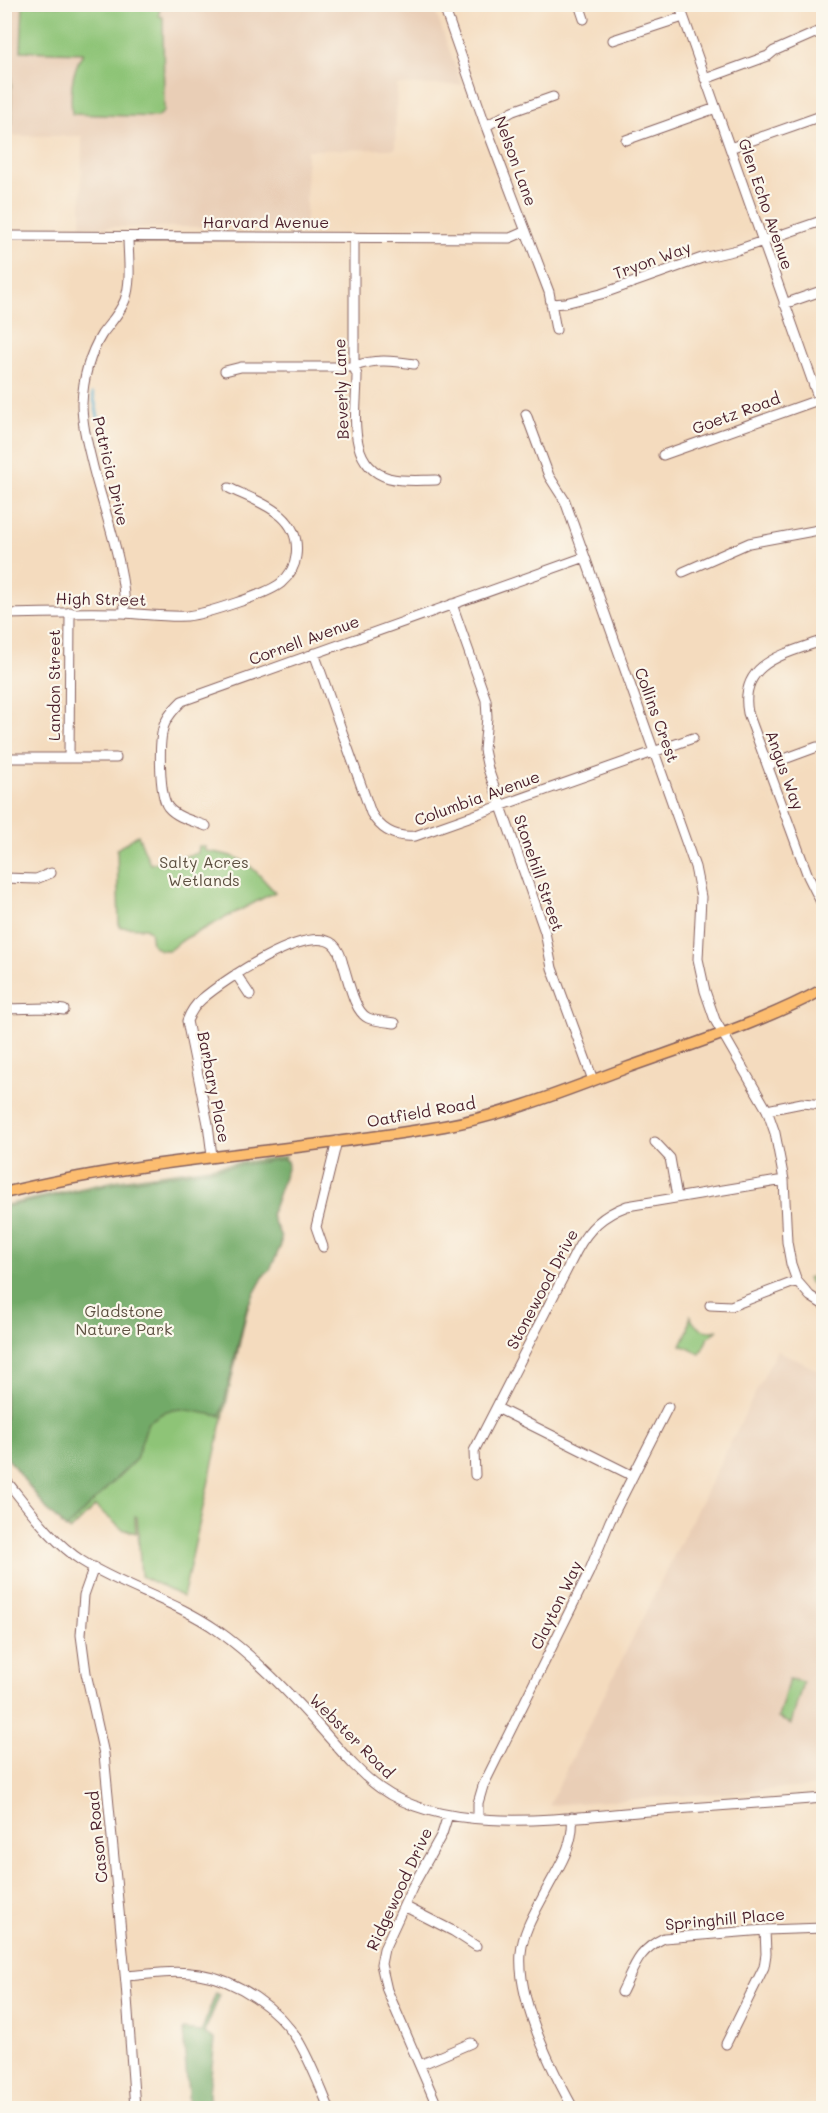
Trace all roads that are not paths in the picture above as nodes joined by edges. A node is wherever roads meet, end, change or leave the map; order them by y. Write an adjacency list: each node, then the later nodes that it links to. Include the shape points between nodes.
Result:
1 (443, 4): 12 (street, Nelson Lane)
2 (579, 4): 5 (street)
3 (679, 4): 4 (street, Glen Echo Avenue)
4 (683, 17): 7 (street); 8 (street, Glen Echo Avenue)
5 (584, 19)
6 (824, 29): 8 (street, via 768,56)
7 (613, 40)
8 (705, 79): 10 (street, Glen Echo Avenue)
9 (553, 97): 12 (street, via 513,111)
10 (716, 108): 13 (street); 14 (street, Glen Echo Avenue)
11 (824, 115): 14 (street)
12 (486, 126): 16 (street, Nelson Lane)
13 (626, 140)
14 (730, 148): 20 (street, Glen Echo Avenue)
15 (824, 220): 20 (street, Tryon Way)
16 (526, 231): 19 (street, Harvard Avenue, via 510,238); 22 (street, Nelson Lane)
17 (4, 236): 18 (street, Harvard Avenue)
18 (128, 237): 19 (street, Harvard Avenue); 40 (street, Patricia Drive, via 126,295 91,357 82,408 87,444 122,577)
19 (354, 237): 26 (street, Beverly Lane)
20 (762, 242): 22 (street, Tryon Way, via 702,258 590,298); 23 (street, Glen Echo Avenue)
21 (824, 290): 23 (street)
22 (551, 304): 24 (street, Nelson Lane)
23 (784, 304): 28 (street, Glen Echo Avenue)
24 (556, 330)
25 (414, 364): 26 (street, via 364,362)
26 (354, 367): 27 (street); 32 (street, Beverly Lane, via 357,438 365,463 388,477)
27 (225, 371)
28 (818, 400): 30 (street, Glen Echo Avenue); 31 (street, Goetz Road)
29 (526, 414): 35 (street, Collins Crest)
30 (824, 414)
31 (663, 455)
32 (436, 480)
33 (229, 488): 40 (street, High Street, via 284,517 296,537 296,560 288,576 275,587 197,614)
34 (824, 529): 36 (street, via 749,543)
35 (585, 557): 37 (street, Cornell Avenue); 45 (street, Collins Crest)
36 (684, 572)
37 (452, 604): 42 (street, Cornell Avenue); 50 (street, Stonehill Street, via 486,700 485,758)
38 (70, 612): 39 (street, High Street); 40 (street, High Street); 47 (street, Landon Street)
39 (4, 614)
40 (124, 614)
41 (824, 640): 49 (street, Angus Way, via 772,659 755,674 746,701)
42 (314, 653): 50 (street, Columbia Avenue, via 371,813 382,829 398,836 415,836); 51 (street, Cornell Avenue, via 197,695 171,712 162,736 162,793 168,807 178,815)
43 (693, 738): 45 (street, Columbia Avenue)
44 (824, 747): 49 (street)
45 (653, 752): 50 (street, Columbia Avenue); 61 (street, Collins Crest, via 696,867 701,897 700,968 715,1020)
46 (4, 758): 47 (street)
47 (69, 758): 48 (street)
48 (116, 758)
49 (768, 765): 54 (street, Angus Way, via 808,876)
50 (501, 805): 62 (street, Stonehill Street, via 545,932 552,968)
51 (206, 826)
52 (51, 873): 53 (street, via 36,879)
53 (4, 878)
54 (824, 908)
55 (236, 974): 57 (street); 60 (street, Barbary Place, via 286,947 326,940 338,950 361,1014); 67 (street, Barbary Place, via 202,999 187,1021)
56 (824, 989): 61 (main road, Oatfield Road)
57 (250, 995)
58 (4, 1009): 59 (street)
59 (64, 1010)
60 (394, 1023)
61 (723, 1033): 62 (main road, Oatfield Road); 64 (street, Collins Crest)
62 (593, 1080): 65 (main road, Oatfield Road, via 458,1123)
63 (824, 1105): 64 (street, via 802,1103)
64 (767, 1110): 68 (street, Collins Crest)
65 (337, 1141): 67 (main road, Oatfield Road); 71 (street, via 316,1227)
66 (655, 1142): 70 (street, via 670,1158)
67 (212, 1156): 69 (main road, Oatfield Road, via 121,1169)
68 (784, 1180): 70 (street, Stonewood Drive); 72 (street, Collins Crest, via 787,1242)
69 (4, 1193)
70 (677, 1197): 76 (street, Stonewood Drive, via 620,1209 593,1226)
71 (323, 1247)
72 (797, 1281): 73 (street, via 731,1306); 74 (street)
73 (710, 1305)
74 (824, 1305)
75 (668, 1407): 78 (street, Clayton Way)
76 (497, 1408): 77 (street, Stonewood Drive, via 474,1452); 78 (street)
77 (475, 1475)
78 (633, 1476): 84 (street, Clayton Way, via 483,1786)
79 (4, 1478): 80 (street, Webster Road, via 54,1536)
80 (94, 1567): 82 (street, Webster Road, via 217,1630 274,1678 373,1782 408,1804); 89 (street, Cason Road, via 84,1595 81,1635 104,1754)
81 (824, 1798): 83 (street, Webster Road)
82 (448, 1815): 84 (street, Webster Road); 85 (street, Ridgewood Drive)
83 (572, 1817): 84 (street, Webster Road); 97 (street, via 570,1845 531,1918 521,1951 532,2018)
84 (478, 1818)
85 (404, 1906): 88 (street); 93 (street, Ridgewood Drive, via 381,1964 387,1990)
86 (824, 1928): 87 (street, Springhill Place)
87 (765, 1930): 90 (street, Springhill Place, via 664,1938 650,1944); 92 (street, via 764,1967)
88 (476, 1946)
89 (126, 1976): 94 (street, Cason Road); 95 (street, via 198,1974 228,1983 266,2005 297,2039)
90 (622, 1992)
91 (471, 2043): 93 (street)
92 (726, 2044)
93 (420, 2065): 96 (street, Ridgewood Drive)
94 (135, 2109)
95 (329, 2109)
96 (438, 2109)
97 (573, 2109)

